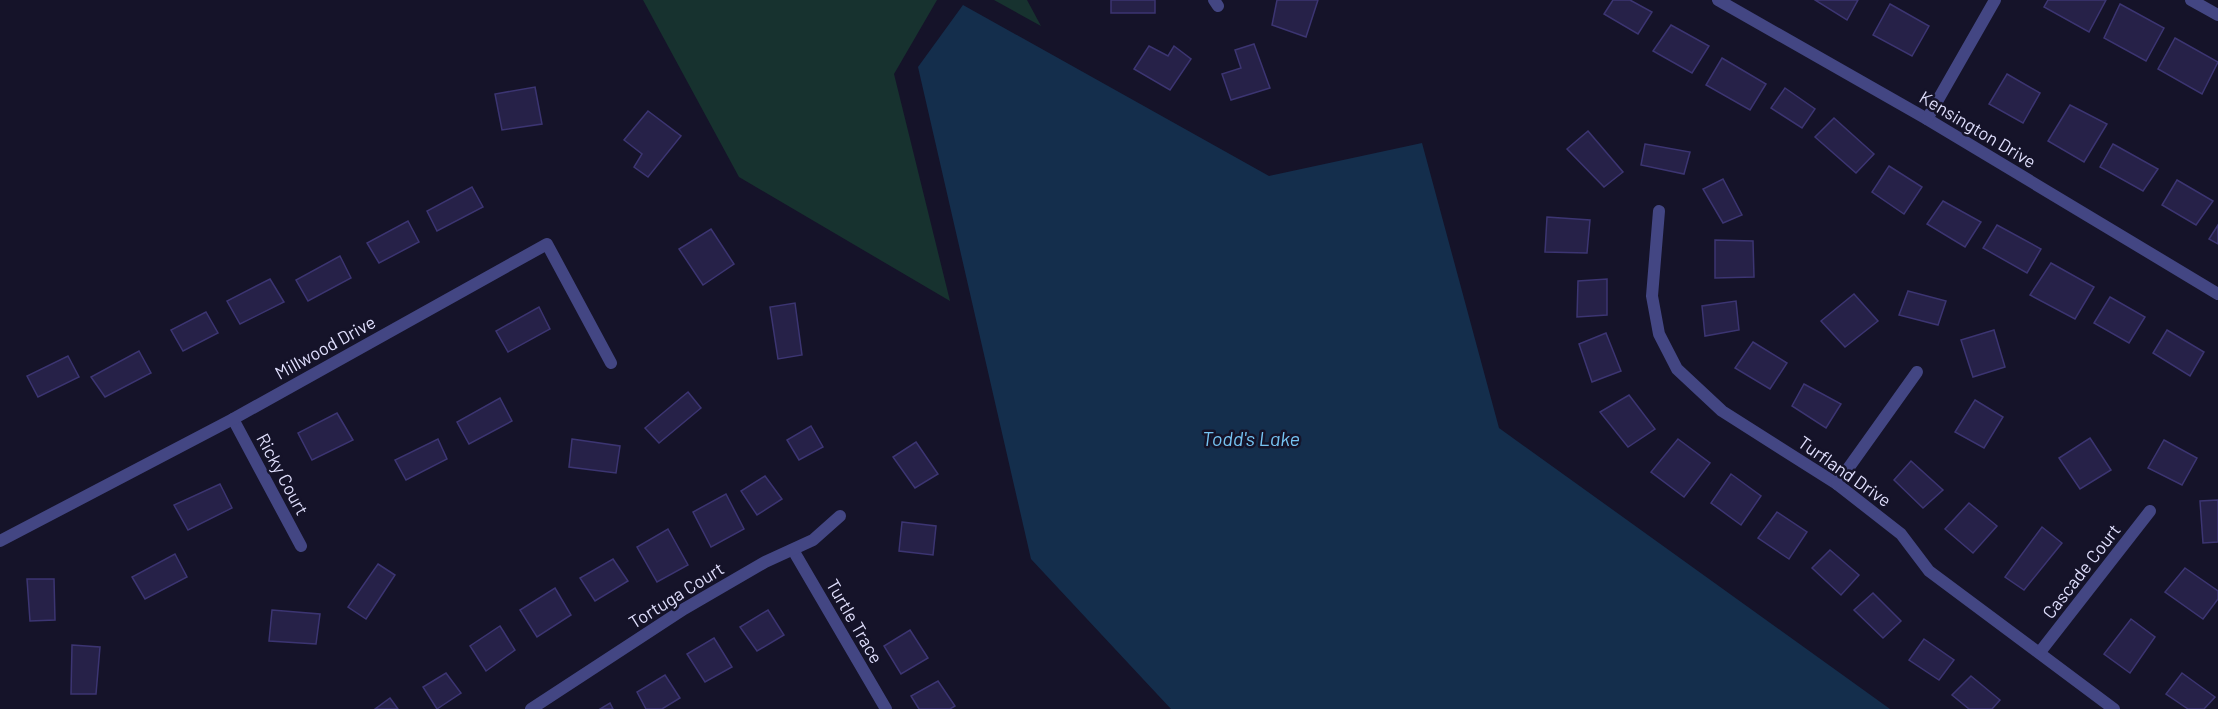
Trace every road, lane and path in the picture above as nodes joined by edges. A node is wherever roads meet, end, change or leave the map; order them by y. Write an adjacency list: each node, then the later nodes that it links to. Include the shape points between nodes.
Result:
1 (1718, 0): 5 (street, Kensington Drive)
2 (1995, 0): 5 (street)
3 (2191, 0): 4 (street)
4 (2218, 15)
5 (1927, 120): 7 (street, Kensington Drive)
6 (1659, 212): 11 (street, Turfland Drive, via 1652,297 1659,334 1677,369 1722,411)
7 (2218, 294)
8 (611, 363): 10 (street, Millwood Drive, via 547,244)
9 (1917, 372): 11 (street)
10 (233, 419): 14 (street, Millwood Drive); 15 (street, Ricky Court)
11 (1837, 484): 17 (street, Turfland Drive, via 1901,534 1929,572)
12 (2150, 511): 17 (street, Cascade Court)
13 (840, 516): 16 (street, Tortuga Court, via 813,540)
14 (0, 542)
15 (301, 546)
16 (794, 550): 18 (street, Tortuga Court, via 765,562 684,609); 19 (street, Turtle Trace)
17 (2040, 652): 20 (street, Turfland Drive)
18 (531, 709)
19 (886, 709)
20 (2114, 709)

